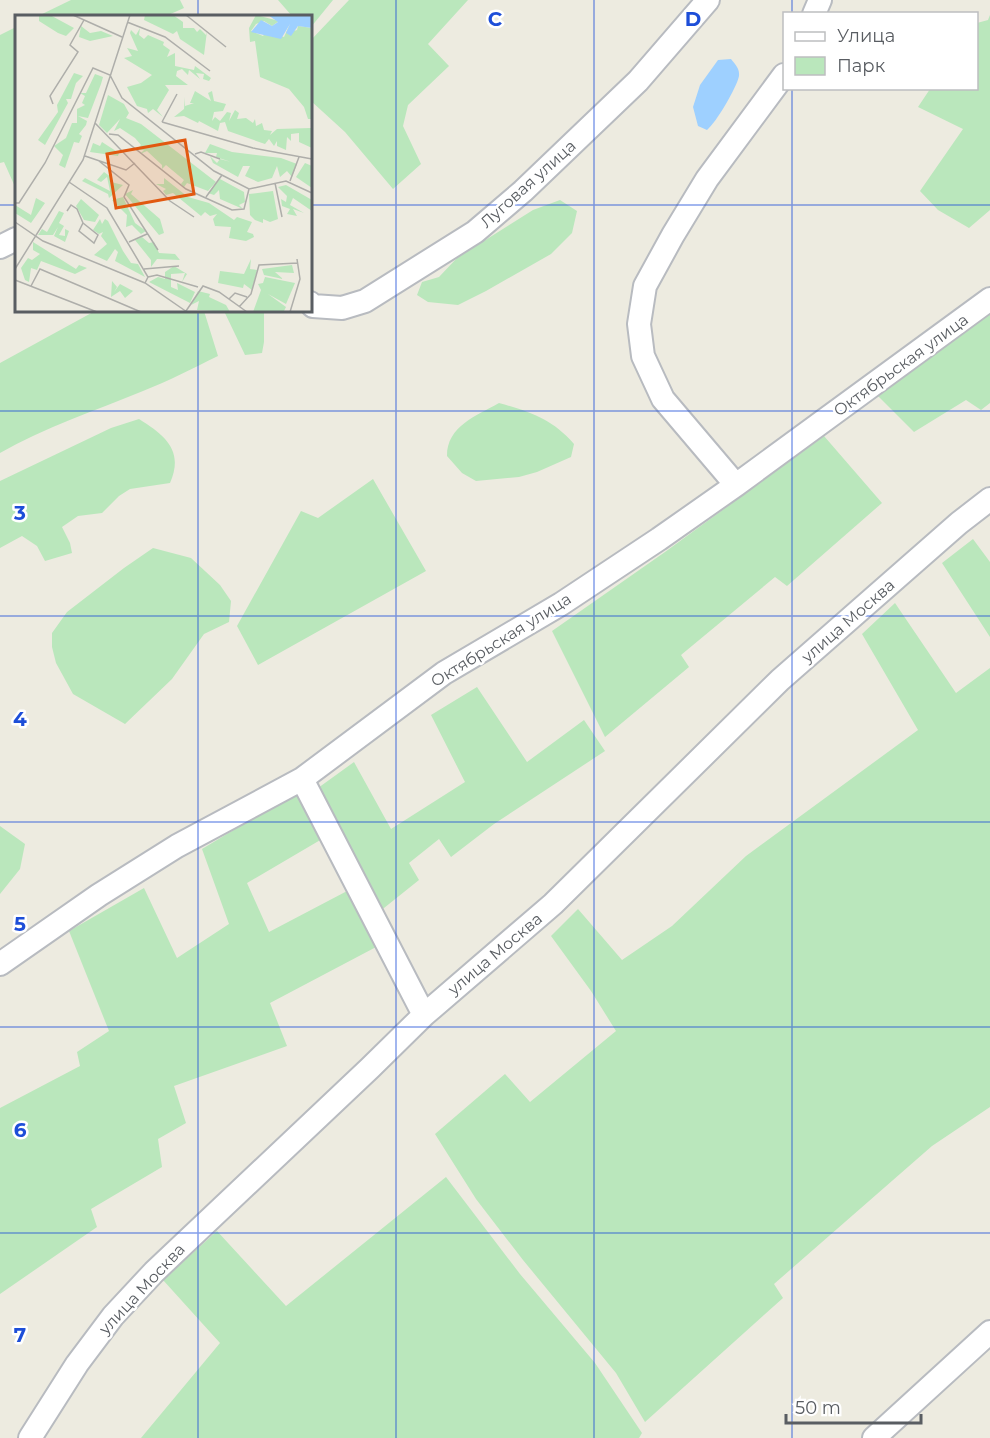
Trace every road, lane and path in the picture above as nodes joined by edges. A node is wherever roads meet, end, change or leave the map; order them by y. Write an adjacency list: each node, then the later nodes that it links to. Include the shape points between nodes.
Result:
1 (708, 0): 6 (street, Луговая улица, via 638,81 475,232 365,301 342,308)
2 (783, 76): 7 (street, via 707,179 673,235 645,286 639,324 643,356 663,399)
3 (15, 240): 4 (street)
4 (0, 247)
5 (990, 299): 7 (street, Октябрьская улица)
6 (312, 305)
7 (736, 485): 9 (street, Октябрьская улица, via 561,604 444,673)
8 (990, 499): 11 (street, улица Москва, via 780,680 553,904)
9 (302, 778): 10 (street, Октябрьская улица, via 177,846); 11 (street)
10 (0, 964)
11 (424, 1015): 13 (street, улица Москва, via 137,1290 77,1364)
12 (990, 1332): 14 (street)
13 (30, 1438)
14 (874, 1438)

